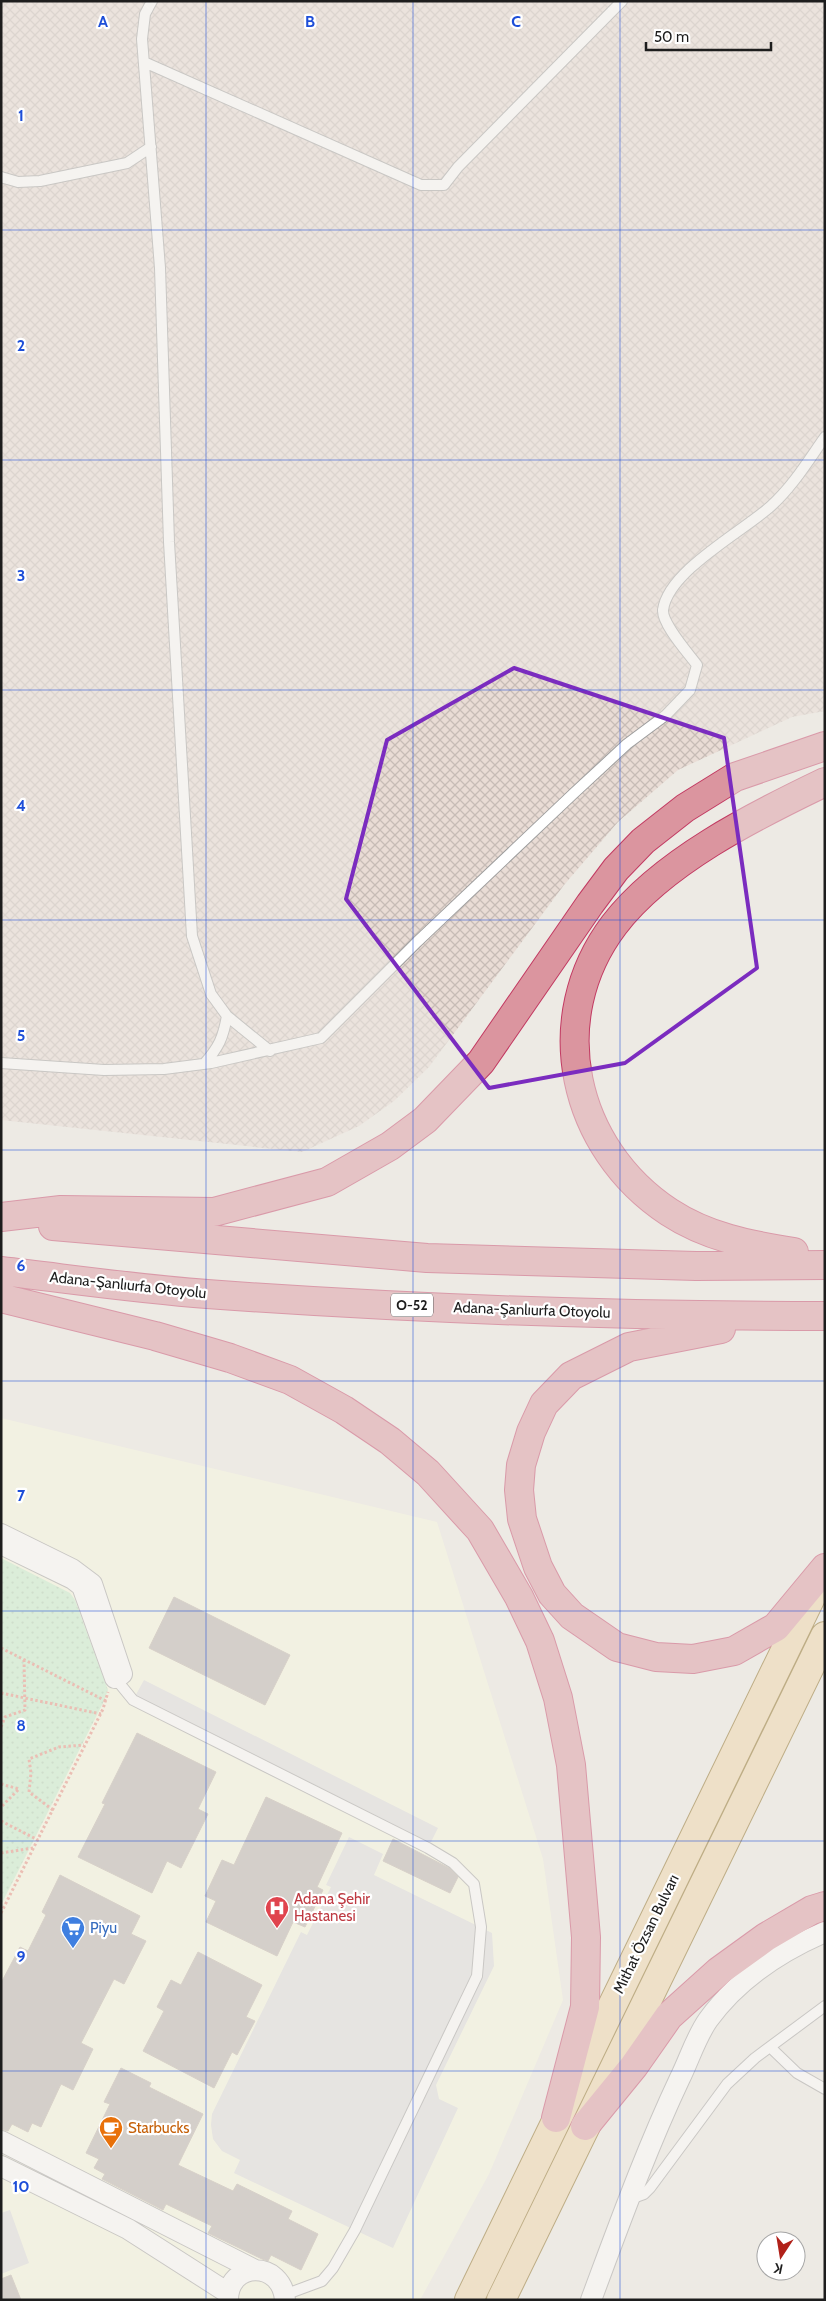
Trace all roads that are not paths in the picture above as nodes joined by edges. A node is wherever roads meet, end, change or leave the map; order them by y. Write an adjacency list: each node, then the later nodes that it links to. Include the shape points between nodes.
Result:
1 (152, 1): 3 (lane, via 145,14)
2 (622, 1): 3 (lane, via 444,185 421,185)
3 (144, 62): 4 (lane)
4 (150, 147): 5 (lane, via 127,163 40,181 18,182); 9 (lane, via 160,268 169,542 192,936 211,994)
5 (1, 177)
6 (825, 437): 10 (lane, via 793,482 771,506 684,572 669,593 663,610 664,620 697,664 690,690 666,715 627,744 573,794 321,1038)
7 (825, 746): 13 (highway, via 735,777 685,808 643,841 616,869 590,904 481,1062 425,1120 327,1182 214,1212 61,1210)
8 (825, 782): 15 (highway, via 716,840 654,884 614,925 591,965 577,1005 574,1040 578,1079 592,1124 608,1152 636,1186 669,1212 717,1237)
9 (227, 1016): 10 (lane); 12 (lane, via 223,1037)
10 (270, 1051): 12 (lane)
11 (1, 1063): 12 (lane, via 104,1070 164,1069)
12 (204, 1064)
13 (1, 1217)
14 (1, 1221): 16 (highway, via 427,1258 696,1266)
15 (825, 1256)
16 (825, 1265)
17 (1, 1271): 19 (highway, Adana-Şanlıurfa Otoyolu / O-52, via 216,1295 690,1316)
18 (1, 1298): 30 (highway, via 154,1336 290,1380 344,1410 390,1441 428,1473 480,1530 540,1641 558,1698 571,1764 586,1936 585,2007)
19 (814, 1316): 22 (highway, via 695,1333 629,1347 571,1376 544,1404 531,1432 521,1465 520,1490 526,1533 552,1594 572,1616 617,1647 656,1657 694,1659 734,1652 776,1627)
20 (1, 1534): 24 (street, via 72,1569 92,1584 122,1674)
21 (1, 1544): 24 (street, via 82,1586)
22 (825, 1568): 30 (main road, Mithat Özsan Bulvarı)
23 (825, 1636): 31 (main road, Mithat Özsan Bulvarı)
24 (111, 1682): 37 (lane, via 134,1700 428,1848 453,1863 474,1884 481,1927 476,1976 355,2230 333,2268 322,2281)
25 (825, 1906): 31 (highway, via 766,1936 718,1971 669,2016)
26 (825, 1932): 34 (street, via 798,1943 760,1968 729,1996 708,2021 662,2115)
27 (825, 2006): 28 (lane)
28 (770, 2047): 29 (lane, via 797,2073); 34 (lane, via 718,2094 650,2188 644,2194)
29 (825, 2089)
30 (556, 2118): 38 (main road, Mithat Özsan Bulvarı)
31 (586, 2126): 39 (main road, Mithat Özsan Bulvarı)
32 (1, 2141): 35 (street)
33 (1, 2166): 36 (street, via 128,2229)
34 (629, 2199): 40 (street)
35 (255, 2270): 36 (street, via 239,2276 232,2283); 37 (street, via 278,2279)
36 (228, 2296)
37 (285, 2297)
38 (468, 2300)
39 (501, 2300)
40 (591, 2300)

